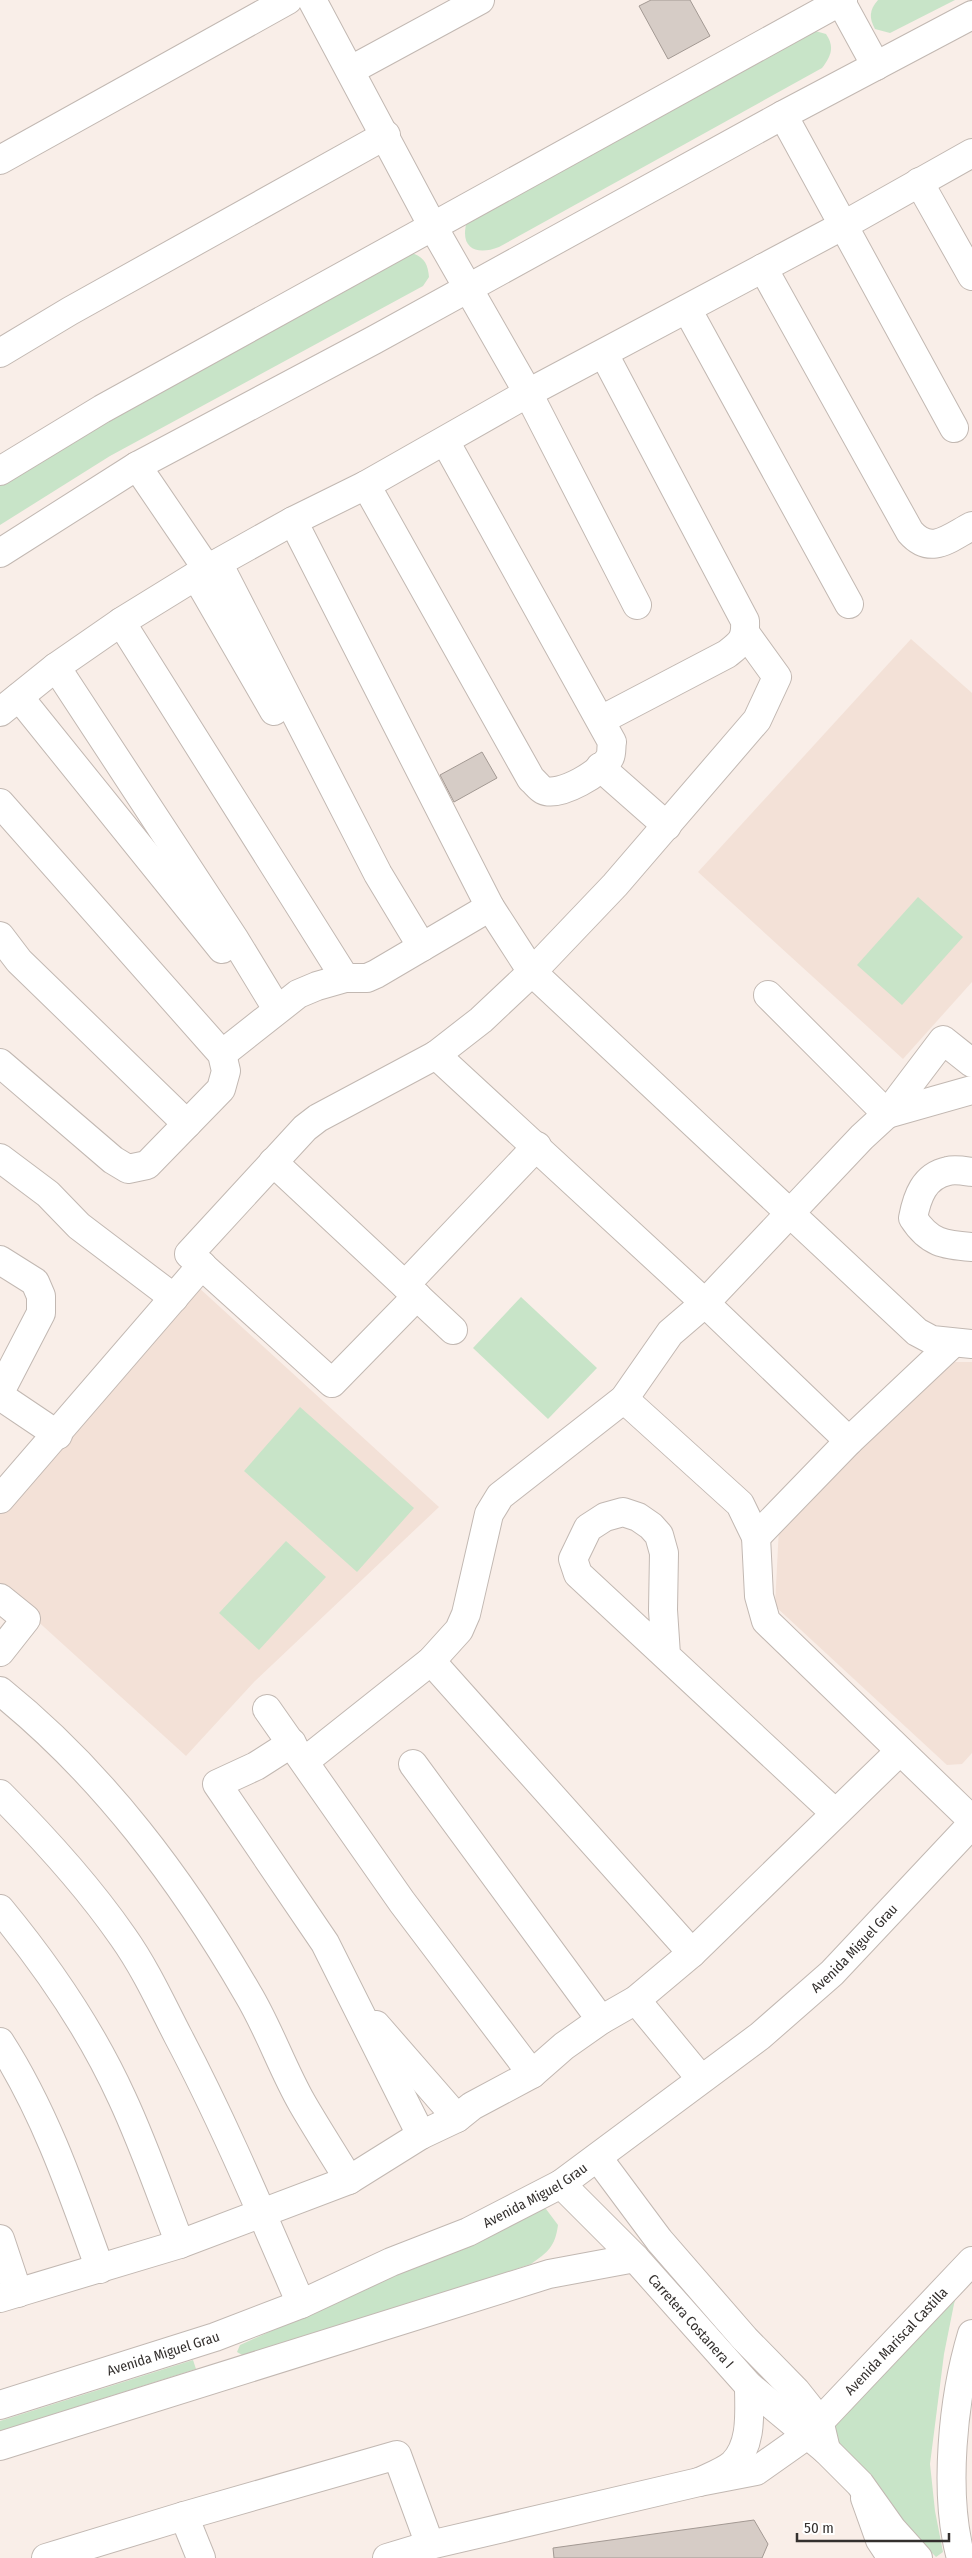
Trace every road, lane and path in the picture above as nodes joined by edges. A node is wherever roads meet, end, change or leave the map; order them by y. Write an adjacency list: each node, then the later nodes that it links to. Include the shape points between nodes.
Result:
1 (288, 0): 11 (street)
2 (312, 0): 7 (street)
3 (480, 0): 7 (street)
4 (841, 0): 6 (street); 13 (street)
5 (972, 15): 6 (street)
6 (876, 66): 8 (street)
7 (351, 70): 9 (street)
8 (783, 115): 14 (street); 17 (street)
9 (386, 135): 13 (street); 19 (street)
10 (972, 154): 12 (street)
11 (0, 160)
12 (919, 182): 14 (street); 16 (street)
13 (432, 225): 17 (street); 25 (street, via 102,409)
14 (844, 225): 15 (street); 22 (street)
15 (764, 268): 18 (street); 28 (street, via 910,532 924,544 932,545)
16 (972, 276)
17 (468, 289): 21 (street); 24 (street)
18 (687, 309): 20 (street); 31 (street)
19 (0, 353)
20 (604, 354): 21 (street); 34 (street, via 745,621)
21 (528, 393): 23 (street); 32 (street)
22 (954, 428)
23 (445, 441): 26 (street); 37 (street)
24 (137, 466): 29 (street); 30 (street)
25 (0, 471)
26 (366, 485): 27 (street); 38 (street, via 531,779 543,790 557,792 574,786)
27 (293, 521): 30 (street); 41 (street)
28 (972, 526)
29 (0, 553)
30 (207, 570): 33 (street); 43 (street, via 327,801 378,874)
31 (849, 604)
32 (637, 605)
33 (121, 622): 35 (street); 46 (street)
34 (746, 634): 37 (street, via 740,644 727,654); 40 (street, via 778,676 757,720)
35 (56, 667): 36 (street); 48 (street, via 235,940)
36 (9, 704): 48 (street)
37 (602, 720): 38 (street, via 612,742 610,757)
38 (600, 767): 40 (street)
39 (0, 803): 49 (street)
40 (667, 826): 45 (street)
41 (490, 907): 43 (street); 45 (street)
42 (0, 936): 44 (street)
43 (422, 947): 46 (street, via 367,978)
44 (10, 955): 55 (street)
45 (532, 972): 50 (street); 61 (street)
46 (344, 978): 48 (street, via 310,988)
47 (768, 995): 54 (street)
48 (276, 1010): 49 (street)
49 (222, 1054): 55 (street, via 226,1071 221,1089)
50 (436, 1055): 56 (street); 58 (street, via 318,1118)
51 (0, 1063): 55 (street, via 113,1160 128,1169 147,1165)
52 (972, 1063): 54 (street, via 943,1040)
53 (972, 1090): 54 (street)
54 (887, 1114): 61 (street)
55 (187, 1124)
56 (537, 1146): 66 (street); 68 (street)
57 (0, 1158): 62 (street, via 48,1194)
58 (273, 1162): 65 (street, via 189,1254); 66 (street)
59 (972, 1172): 63 (street, via 948,1171 928,1182 917,1198 913,1218 923,1234 935,1241)
60 (0, 1178): 62 (street)
61 (790, 1212): 68 (street); 70 (street, via 917,1332 932,1340)
62 (79, 1226): 67 (street)
63 (972, 1247)
64 (0, 1260): 71 (street, via 35,1282 41,1296 40,1313)
65 (202, 1265): 66 (street, via 332,1384); 67 (street)
66 (411, 1291): 69 (street)
67 (174, 1298): 74 (street)
68 (705, 1302): 73 (street, via 670,1333); 75 (street)
69 (453, 1330)
70 (962, 1343): 75 (street)
71 (0, 1392)
72 (0, 1396): 74 (street)
73 (624, 1399): 77 (street, via 740,1504); 81 (street, via 500,1496 489,1514 466,1614 459,1630)
74 (58, 1435): 76 (street)
75 (849, 1441): 77 (street)
76 (0, 1500)
77 (756, 1537): 84 (street, via 758,1596 766,1621)
78 (0, 1598): 79 (street, via 26,1619)
79 (0, 1652)
80 (666, 1655): 80 (street, via 664,1553 659,1535 638,1517 623,1512 605,1517 588,1528 579,1544 573,1559 578,1574); 88 (street)
81 (431, 1661): 85 (street); 92 (street)
82 (0, 1691): 102 (street, via 82,1764 169,1872 210,1930 250,1996 301,2102)
83 (267, 1708): 85 (street)
84 (900, 1750): 88 (street); 89 (street)
85 (299, 1752): 93 (street, via 256,1766 217,1784 326,1943); 97 (street, via 402,1902)
86 (413, 1764): 95 (street)
87 (0, 1794): 104 (street, via 46,1840 124,1939 189,2056)
88 (835, 1813): 92 (street)
89 (972, 1820)
90 (972, 1824): 98 (street, Avenida Miguel Grau, via 832,1973 760,2036)
91 (0, 1910): 106 (street, via 47,1970 104,2061 143,2145)
92 (692, 1953): 94 (street)
93 (354, 1998): 99 (street); 100 (street)
94 (636, 2000): 95 (street); 98 (street)
95 (601, 2020): 97 (street)
96 (0, 2042): 109 (street, via 16,2066 45,2127)
97 (532, 2074): 99 (street, via 472,2106)
98 (702, 2078): 101 (street, Avenida Miguel Grau)
99 (457, 2118): 100 (street)
100 (422, 2135): 102 (street)
101 (598, 2158): 103 (street, Avenida Miguel Grau); 117 (street, Carretera Costanera I, via 659,2240 746,2340 796,2391)
102 (349, 2180): 104 (street)
103 (561, 2184): 107 (street, Carretera Costanera I); 111 (street, Avenida Miguel Grau, via 468,2232 391,2262)
104 (262, 2212): 106 (street); 111 (street)
105 (0, 2239): 110 (street)
106 (180, 2244): 109 (street)
107 (636, 2258): 114 (street, via 549,2274); 115 (street, Carretera Costanera I)
108 (972, 2261): 117 (street, Avenida Mariscal Castilla)
109 (100, 2269): 110 (street)
110 (9, 2296)
111 (301, 2304): 113 (street, Avenida Miguel Grau)
112 (972, 2334): 128 (street, via 964,2360 951,2465)
113 (215, 2336): 114 (street); 116 (street, Avenida Miguel Grau)
114 (228, 2376): 118 (street)
115 (750, 2386): 117 (street, Carretera Costanera I); 119 (street, via 749,2429 742,2450 732,2464)
116 (0, 2405)
117 (817, 2436): 119 (street, Avenida Mariscal Castilla, via 756,2471); 120 (street, Carretera Costanera I)
118 (0, 2446)
119 (699, 2482): 122 (street)
120 (860, 2484): 126 (street, via 880,2540); 127 (street, Carretera Costanera I, via 892,2529)
121 (184, 2516): 122 (street, via 397,2455); 123 (street); 124 (street)
122 (430, 2545): 125 (street)
123 (46, 2558)
124 (201, 2558)
125 (387, 2558)
126 (892, 2558)
127 (918, 2558)
128 (961, 2558)

